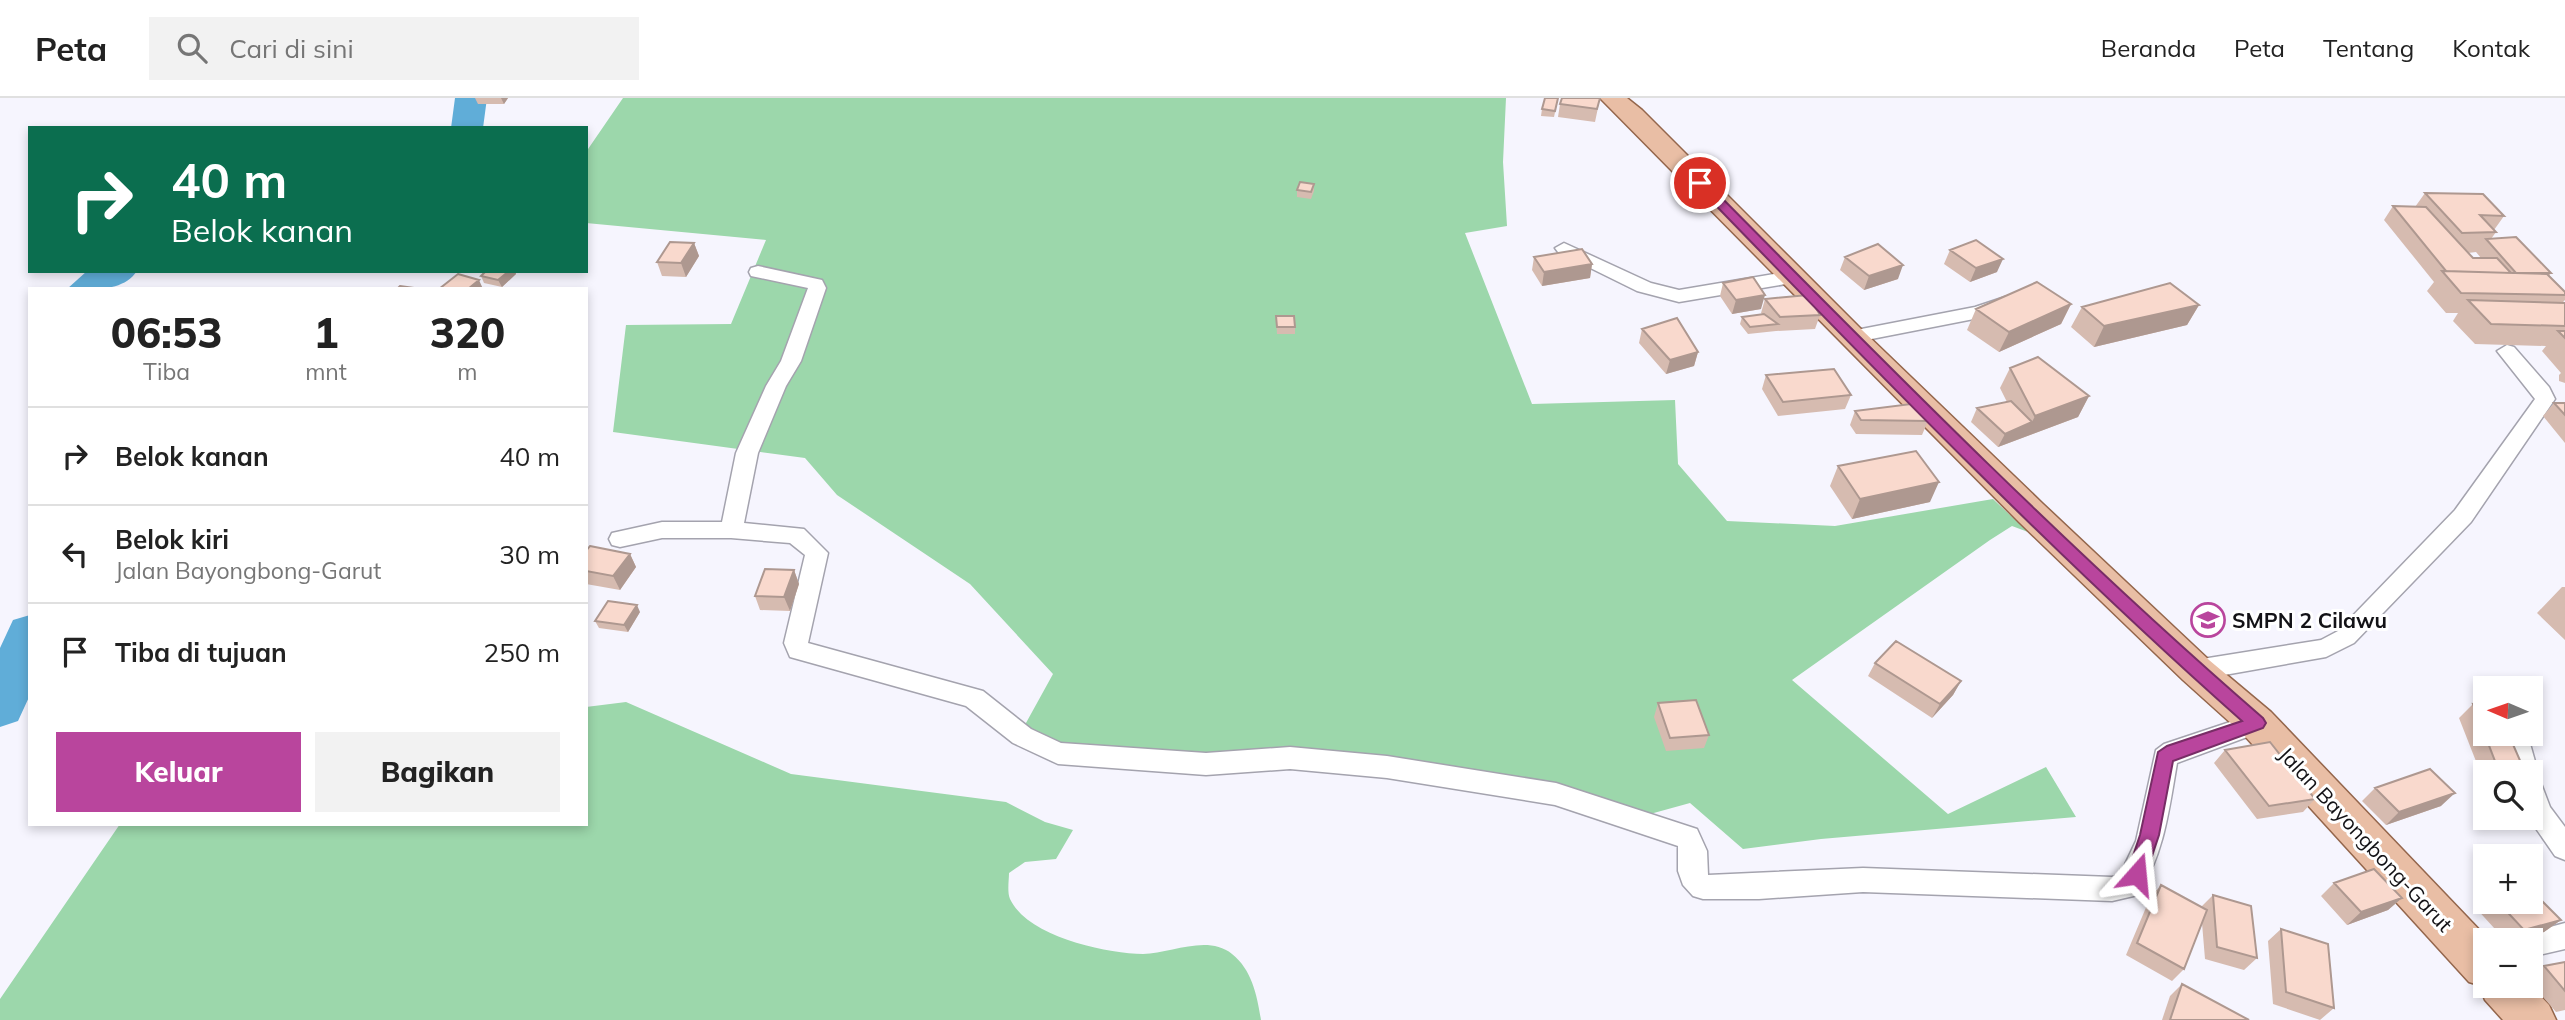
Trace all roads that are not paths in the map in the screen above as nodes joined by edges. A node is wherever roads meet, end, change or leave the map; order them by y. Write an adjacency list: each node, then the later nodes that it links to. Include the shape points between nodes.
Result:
1 (1612, 98): 4 (main road, Jalan Bayongbong-Garut)
2 (1563, 248): 4 (street, via 1644,287 1679,296)
3 (758, 272): 8 (street, via 817,288 791,361 747,453)
4 (1792, 276): 6 (main road, Jalan Bayongbong-Garut)
5 (2016, 299): 6 (street, via 1979,312)
6 (1851, 337): 10 (main road, Jalan Bayongbong-Garut)
7 (2507, 351): 10 (street, via 2544,399 2463,516 2417,566 2346,637 2326,648)
8 (731, 530): 9 (street, via 662,530); 11 (street, via 796,535 817,553 796,643 799,650 974,698 1039,747 1058,753 1206,764 1290,758 1387,767 1556,794 1686,837 1695,852 1691,874 1703,887 1863,880 2128,886 2137,874 2150,835 2165,758 2173,751)
9 (620, 539)
10 (2196, 670): 11 (main road, Jalan Bayongbong-Garut)
11 (2257, 723): 16 (main road, Jalan Bayongbong-Garut)
12 (2543, 818): 13 (street)
13 (2565, 848)
14 (2565, 936): 15 (street)
15 (2543, 941)
16 (2473, 951)
17 (2514, 998): 18 (main road, Jalan Bayongbong-Garut)
18 (2533, 1020)

